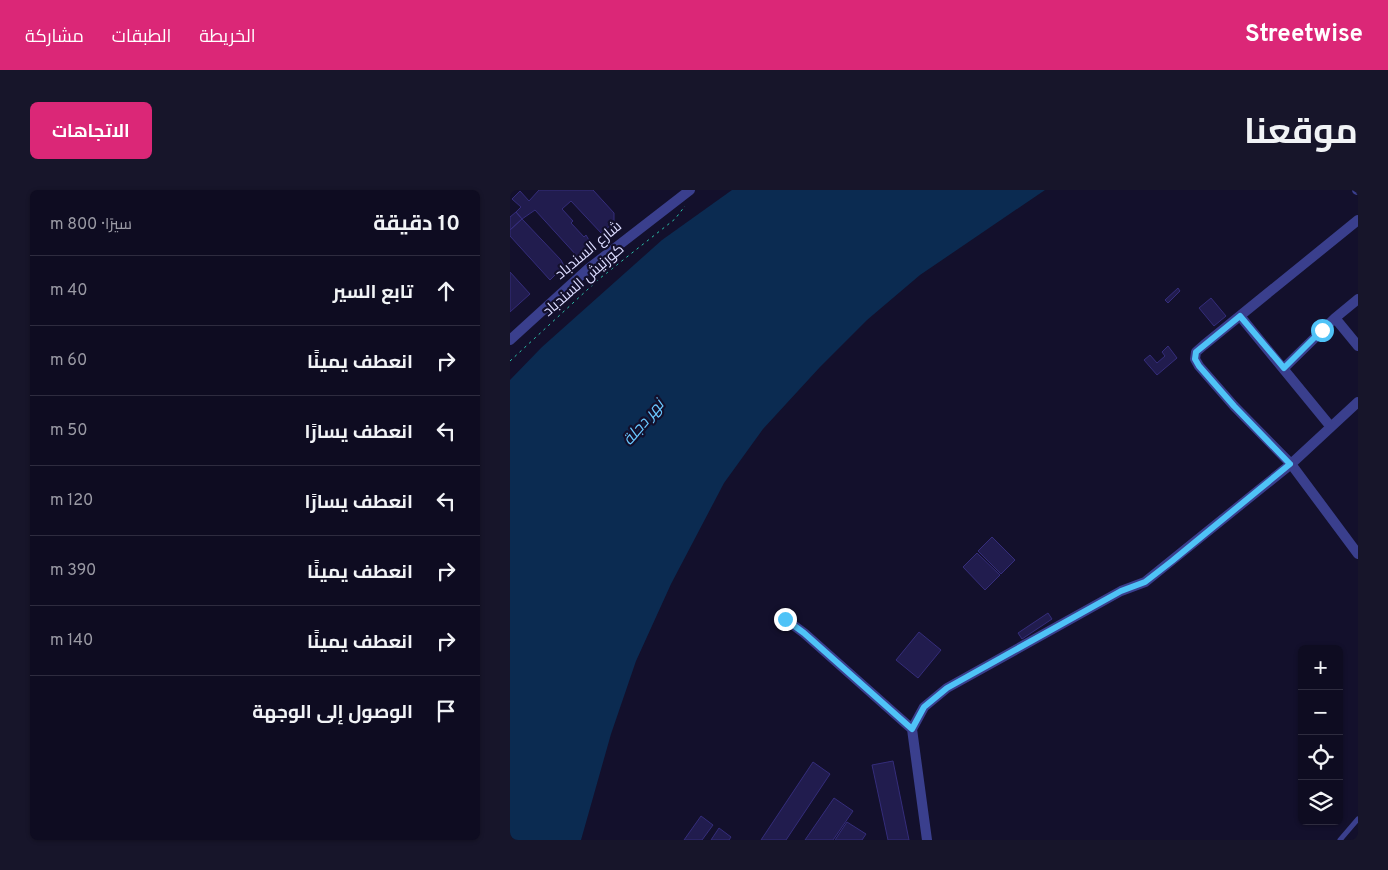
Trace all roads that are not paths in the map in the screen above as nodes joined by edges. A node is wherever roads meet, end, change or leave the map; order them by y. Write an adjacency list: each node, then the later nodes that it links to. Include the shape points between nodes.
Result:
1 (690, 190): 6 (street, شارع السندباد, via 588,269)
2 (1358, 220): 4 (street)
3 (1358, 299): 5 (street)
4 (1240, 316): 8 (street); 12 (street, via 1196,352 1195,359 1234,406)
5 (1336, 318): 7 (street); 8 (street)
6 (510, 340)
7 (1358, 346)
8 (1284, 368): 11 (street)
9 (1354, 406): 10 (street); 11 (street)
10 (1358, 418)
11 (1331, 427): 12 (street)
12 (1290, 464): 13 (street); 15 (street, via 1145,582 1121,591 947,688 924,707)
13 (1358, 554)
14 (785, 619): 15 (street)
15 (912, 729): 17 (street)
16 (1358, 819): 18 (lane)
17 (927, 840)
18 (1340, 840)

